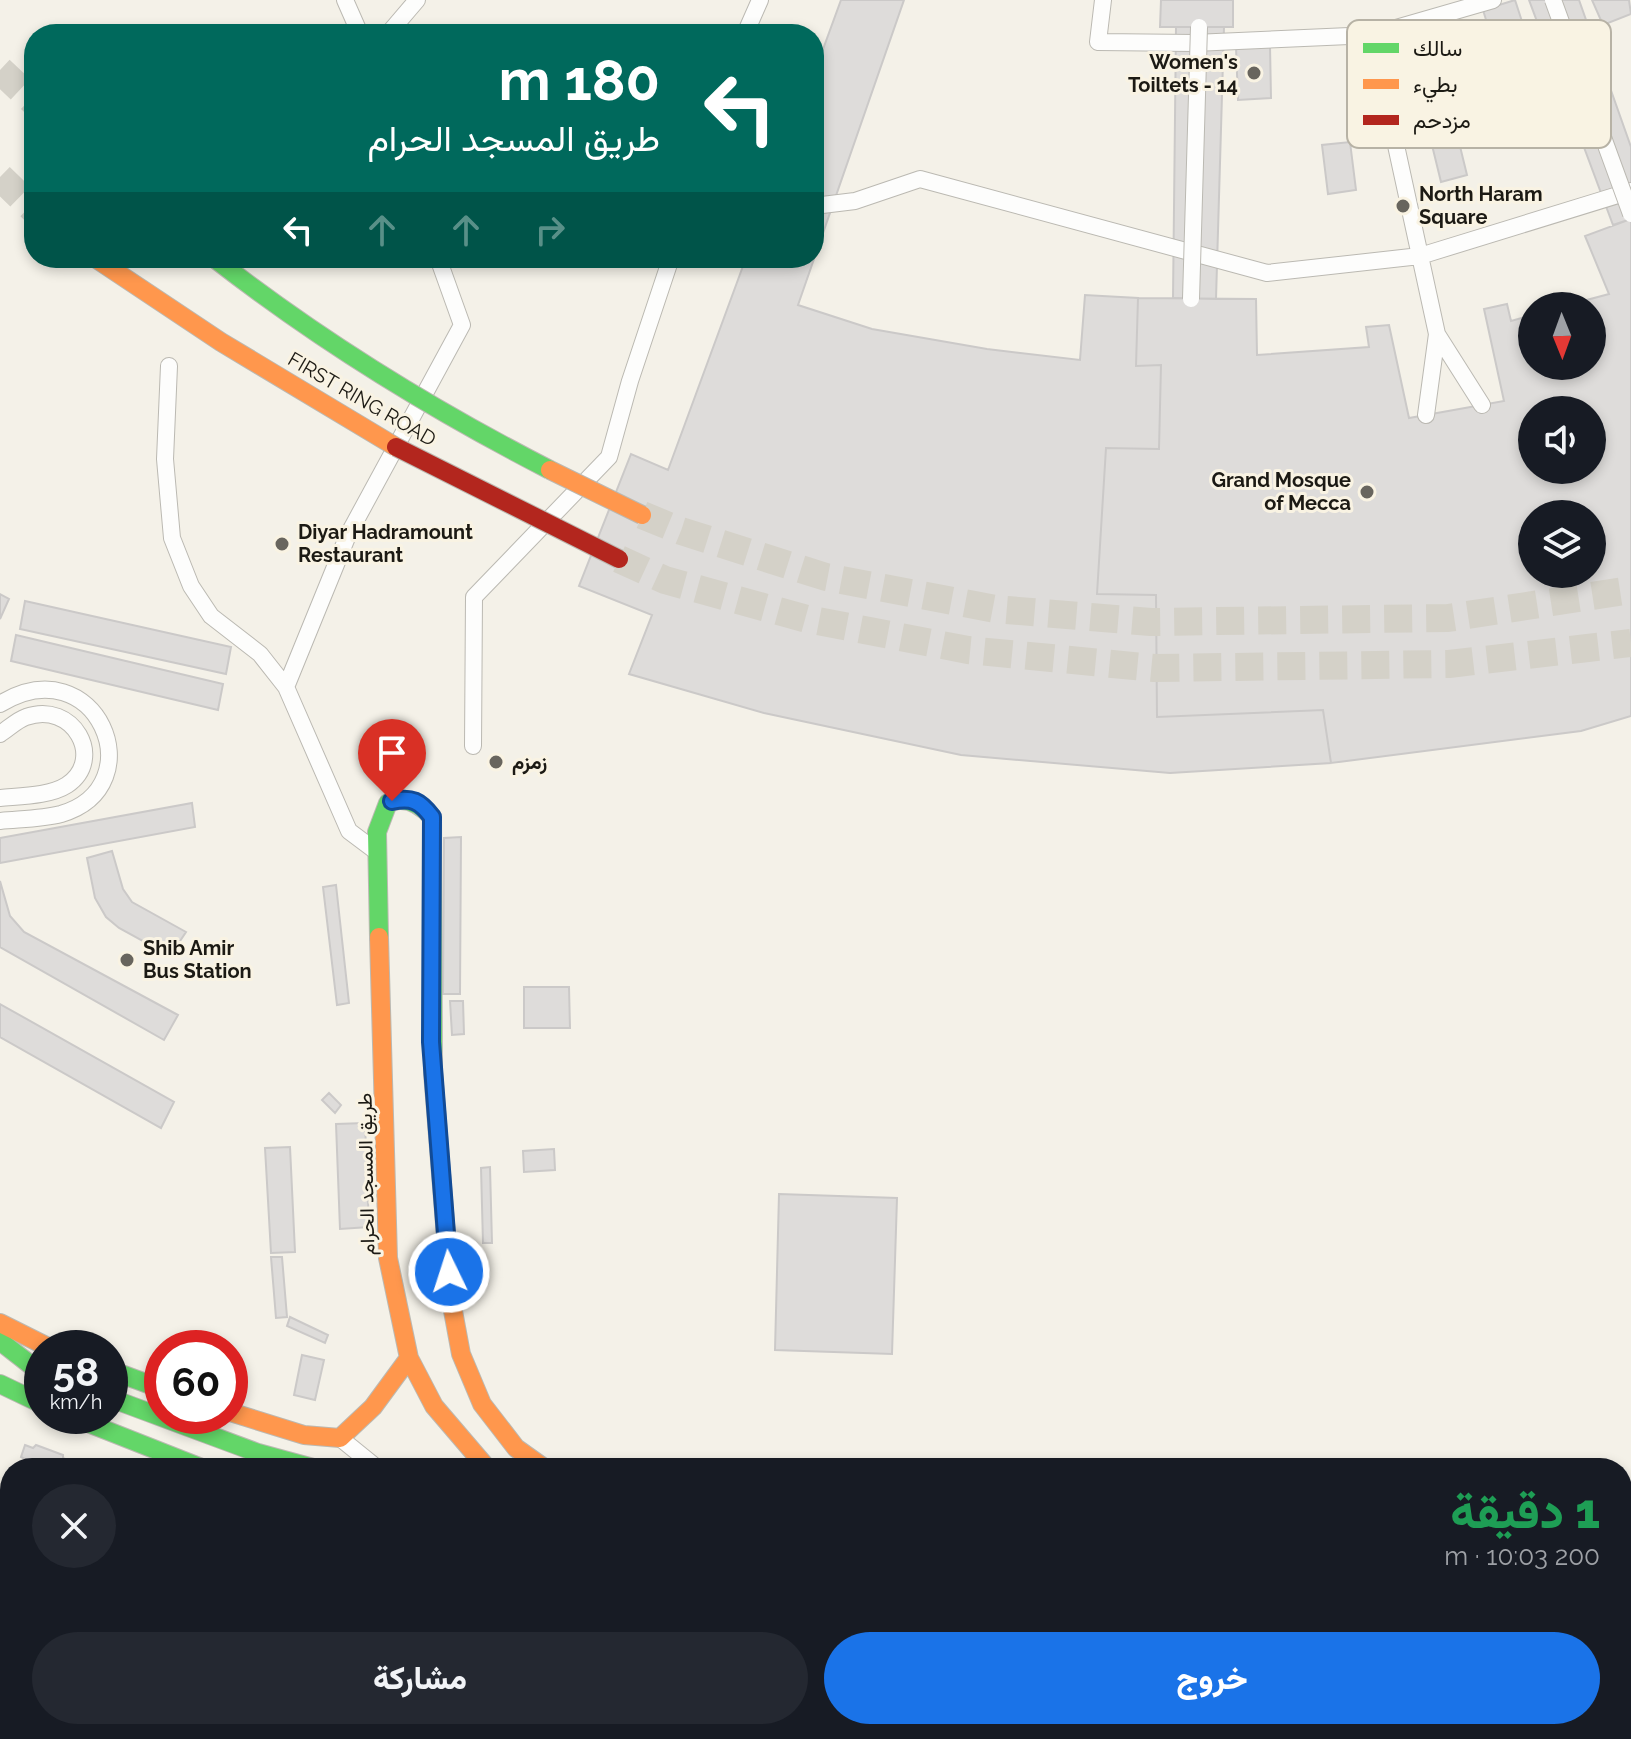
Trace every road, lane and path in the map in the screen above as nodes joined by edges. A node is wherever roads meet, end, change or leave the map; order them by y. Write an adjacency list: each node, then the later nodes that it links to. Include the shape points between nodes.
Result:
1 (345, 0): 9 (street)
2 (417, 0): 10 (street)
3 (760, 0): 11 (street)
4 (1103, 0): 13 (street, via 1098,42)
5 (1493, 0): 7 (street)
6 (1553, 0): 8 (street, bridge)
7 (1424, 20)
8 (1560, 20)
9 (356, 24)
10 (397, 24)
11 (749, 24)
12 (1199, 27): 24 (street, bridge)
13 (1347, 36)
14 (1397, 148): 19 (street)
15 (1607, 148): 18 (street, bridge)
16 (1631, 191): 19 (street)
17 (824, 205): 19 (street, via 855,201 920,179 1267,273)
18 (1631, 214)
19 (1420, 256): 25 (street)
20 (109, 268): 30 (main road, FIRST RING ROAD, bridge, via 180,317 372,432 510,510)
21 (226, 268): 29 (main road, FIRST RING ROAD, bridge, via 264,299 474,432)
22 (442, 268): 31 (street, via 462,325 348,535)
23 (668, 268): 34 (street, via 609,457 474,597)
24 (1191, 299)
25 (1437, 334): 27 (street); 28 (street)
26 (169, 366): 31 (street, via 165,459 172,538 191,586 211,616 260,654)
27 (1482, 405)
28 (1426, 415)
29 (642, 515)
30 (619, 559)
31 (286, 687): 37 (street, via 349,831)
32 (0, 704): 36 (street, via 34,689 87,703 105,724 109,753 106,775 92,798 61,814)
33 (0, 734): 35 (street, via 24,717 63,716 79,731 83,750 80,772 66,786)
34 (473, 746)
35 (0, 798)
36 (0, 821)
37 (377, 852): 42 (main road, طريق المسجد الحرام, via 388,1258); 57 (main road, طريق المسجد الحرام, via 379,817 392,801 407,798 421,803 432,817 431,1042 451,1300 461,1354 482,1404)
38 (0, 1323): 39 (main road)
39 (24, 1335)
40 (0, 1341): 43 (main road)
41 (0, 1354): 44 (main road)
42 (409, 1358): 52 (main road, via 373,1407); 56 (main road, طريق المسجد الحرام, via 434,1406)
43 (24, 1360)
44 (24, 1365)
45 (0, 1384): 47 (main road)
46 (0, 1391): 48 (main road)
47 (24, 1396)
48 (24, 1399)
49 (128, 1405): 54 (main road)
50 (248, 1418): 52 (main road, via 304,1435)
51 (116, 1434): 53 (main road)
52 (340, 1438): 55 (street)
53 (177, 1458)
54 (276, 1458)
55 (365, 1458)
56 (478, 1458)
57 (530, 1458)

